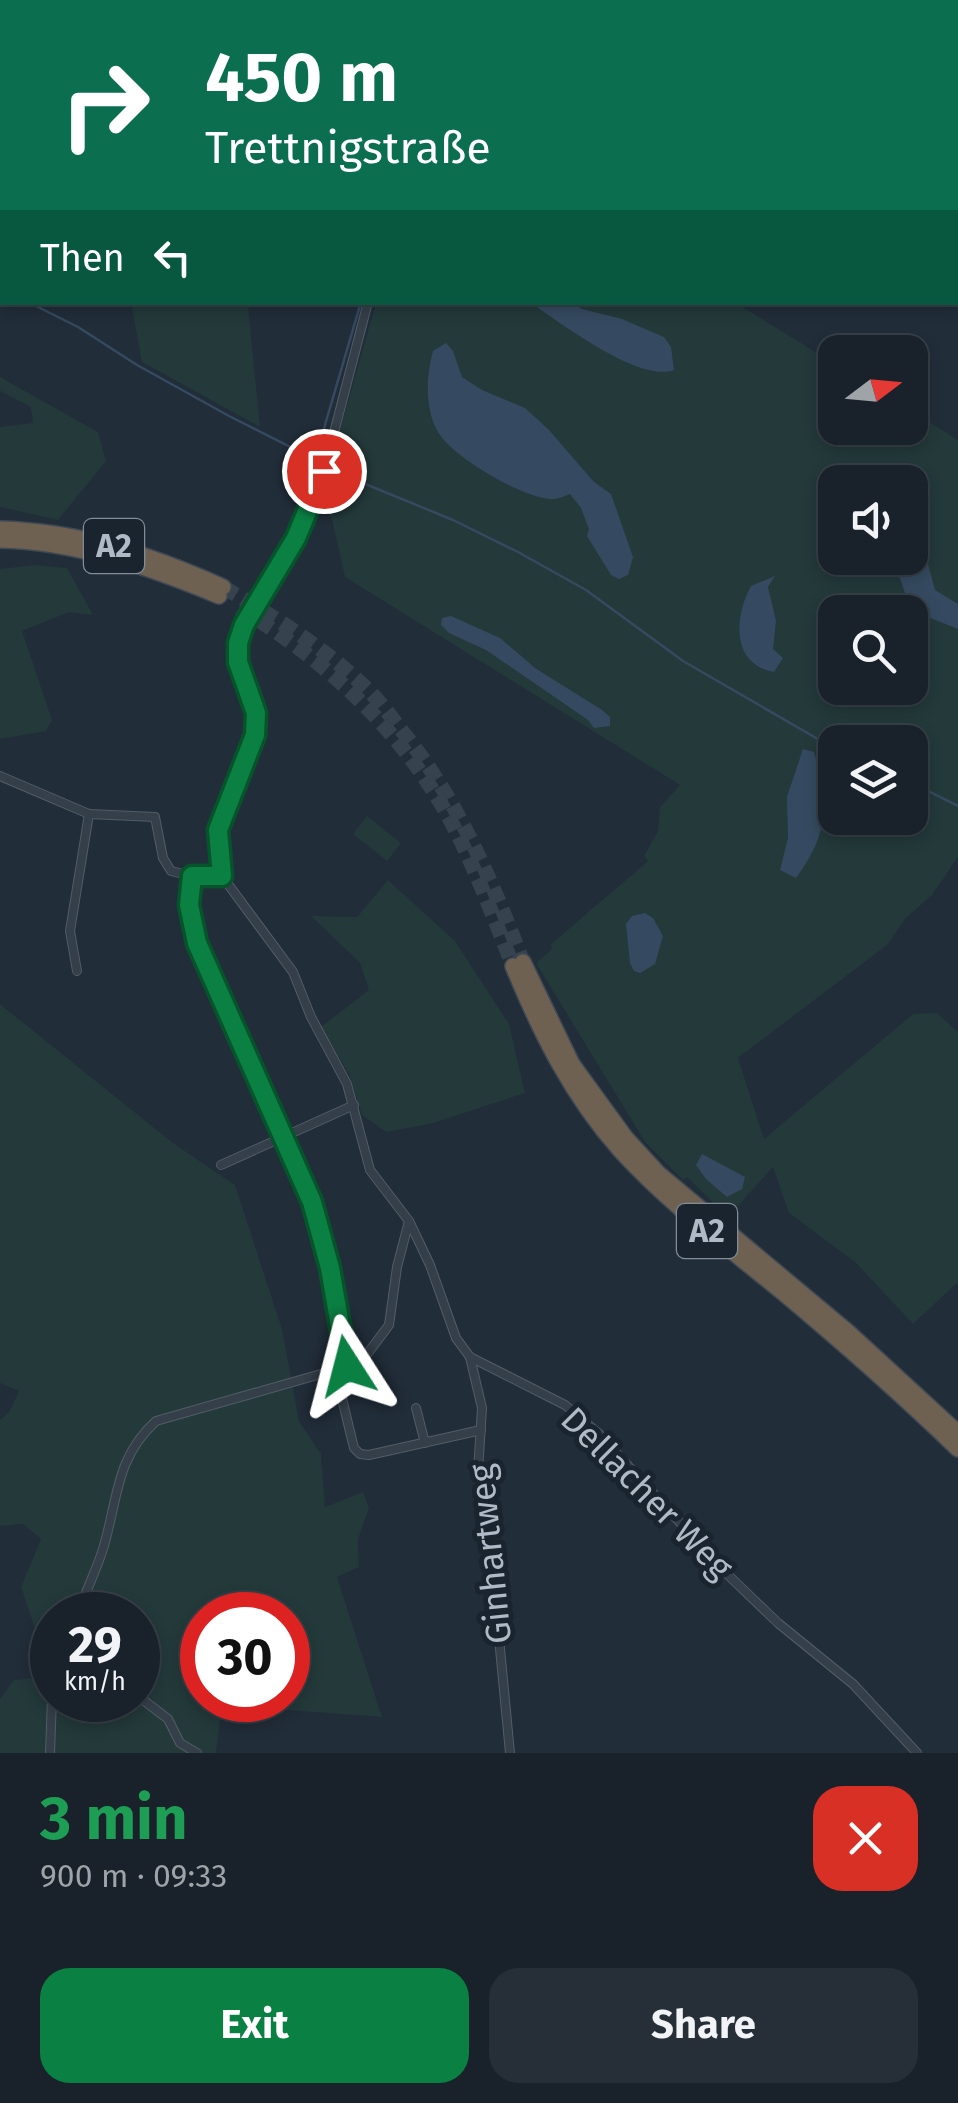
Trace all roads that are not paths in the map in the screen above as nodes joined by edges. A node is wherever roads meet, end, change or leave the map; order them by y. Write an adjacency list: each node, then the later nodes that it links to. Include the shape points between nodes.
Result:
1 (367, 305): 7 (street, via 324,471 238,643 255,735 218,830)
2 (0, 529): 3 (highway, A2, via 110,545 163,560 221,591 105,555)
3 (0, 540)
4 (0, 776): 5 (street)
5 (90, 814): 6 (street, via 156,817 163,858 171,870); 8 (street, via 70,932)
6 (192, 876): 7 (street); 10 (street, via 189,905 197,943)
7 (222, 876): 9 (street, via 293,972)
8 (77, 971)
9 (354, 1104): 10 (street); 12 (street, via 370,1170)
10 (284, 1136): 11 (street); 14 (street, via 317,1219)
11 (221, 1165)
12 (409, 1221): 13 (street, via 451,1330); 14 (street, via 389,1326 369,1352)
13 (470, 1356): 17 (street, Ginhartweg); 27 (street, Dellacher Weg, via 564,1404 598,1432 728,1576 853,1684)
14 (347, 1366): 15 (street)
15 (335, 1370): 19 (street, via 357,1451 369,1455); 21 (street, via 156,1421 136,1439 123,1466)
16 (416, 1408): 19 (street)
17 (480, 1430): 19 (street); 26 (street, Ginhartweg, via 484,1540)
18 (958, 1433): 20 (highway, A2, via 659,1174 572,1064 518,964 528,1004 564,1074 619,1149)
19 (425, 1442)
20 (958, 1449)
21 (86, 1592)
22 (160, 1713): 25 (street, via 180,1743)
23 (51, 1722): 24 (street)
24 (50, 1753)
25 (197, 1753)
26 (510, 1753)
27 (917, 1753)

